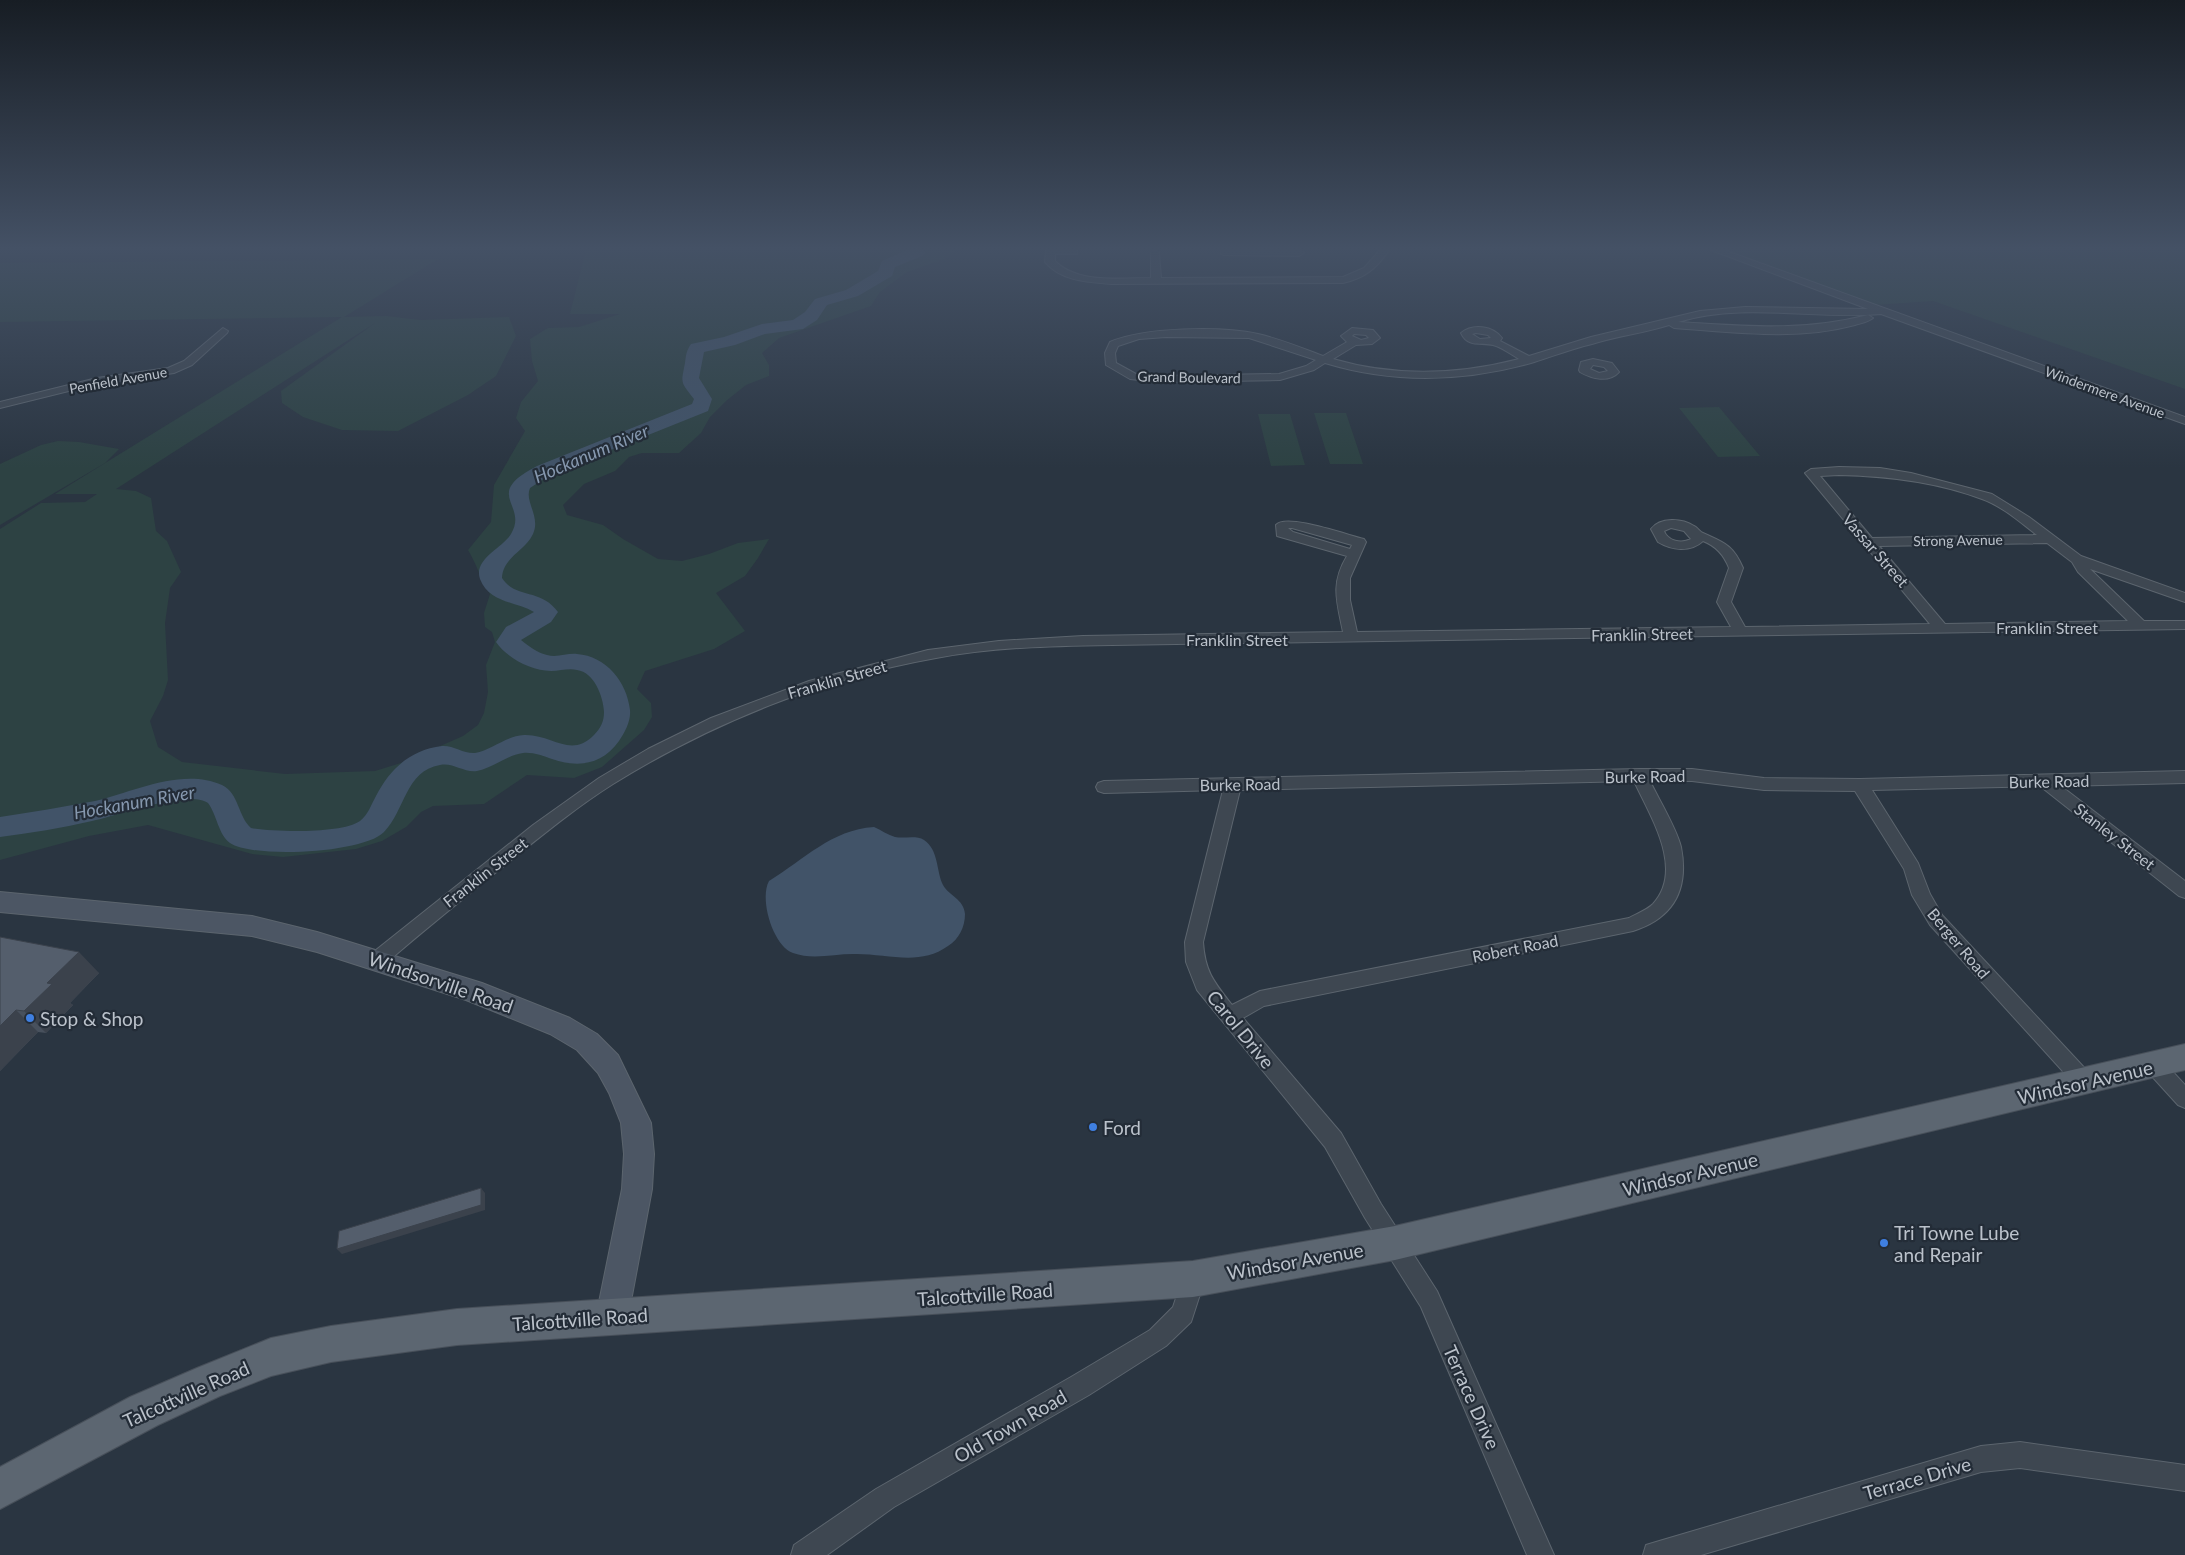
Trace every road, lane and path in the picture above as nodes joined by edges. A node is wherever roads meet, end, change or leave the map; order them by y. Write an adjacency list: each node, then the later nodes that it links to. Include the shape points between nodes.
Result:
1 (1664, 323): 4 (street, Grand Boulevard)
2 (1854, 323): 4 (street, Grand Boulevard, via 1807,330 1758,331)
3 (1913, 323): 13 (street, Windermere Avenue)
4 (1659, 324): 8 (street, Grand Boulevard)
5 (223, 331): 12 (street, Penfield Avenue, via 188,363 170,371 96,381)
6 (1354, 342): 9 (street)
7 (1493, 342): 10 (street)
8 (1560, 350): 10 (street, Grand Boulevard); 11 (street)
9 (1324, 359): 9 (street, Grand Boulevard, via 1310,368 1280,377 1157,379 1120,372 1111,365 1110,354 1114,344 1133,336 1231,334 1263,338); 10 (street, Grand Boulevard, via 1364,369 1426,376 1481,371)
10 (1529, 360)
11 (1588, 363)
12 (2, 401)
13 (2185, 421)
14 (1697, 536): 23 (street, via 1710,538 1731,555 1736,568 1724,602)
15 (2047, 539): 16 (street, Strong Avenue); 16 (street, Vassar Street, via 2025,520 1988,497 1880,472 1811,473); 18 (street)
16 (1868, 542): 22 (street, Vassar Street)
17 (1354, 554): 17 (street, via 1359,542 1292,524 1282,525 1281,529 1288,536); 24 (street, via 1348,561 1343,578)
18 (2076, 559): 19 (street); 21 (street)
19 (2185, 598)
20 (2185, 625): 21 (street, Franklin Street)
21 (2141, 626): 22 (street, Franklin Street)
22 (1941, 628): 23 (street, Franklin Street)
23 (1741, 632): 24 (street, Franklin Street)
24 (1351, 637): 33 (street, Franklin Street, via 1009,644 941,652 796,690 760,702 690,734 621,771 533,834)
25 (1638, 775): 28 (street, Burke Road); 29 (street, Burke Road, via 1692,775 1764,784); 34 (street, Robert Road, via 1672,846 1674,872 1671,893 1658,911 1633,924 1260,999)
26 (2185, 777): 27 (street, Burke Road)
27 (2044, 781): 29 (street, Burke Road); 31 (street, Stanley Street)
28 (1233, 784): 30 (street, Burke Road); 34 (street, Carol Drive, via 1194,942 1195,962 1204,984)
29 (1860, 785): 36 (street, Berger Road, via 1912,868 1921,895 1936,920)
30 (1104, 786)
31 (2185, 892)
32 (0, 902): 33 (main road, Windsorville Road, via 252,926)
33 (378, 959): 40 (main road, Windsorville Road, via 474,991 560,1026 587,1042 608,1064 636,1123 639,1154 637,1189)
34 (1229, 1016): 38 (street, Carol Drive, via 1334,1140 1373,1211)
35 (2170, 1061): 36 (main road, Windsor Avenue); 37 (street)
36 (2085, 1082): 38 (main road, Windsor Avenue)
37 (2185, 1099)
38 (1395, 1243): 39 (main road, Windsor Avenue); 44 (street, Terrace Drive, via 1429,1299)
39 (1193, 1279): 40 (main road, Talcottville Road); 43 (street, Old Town Road, via 1183,1314 1158,1338 885,1498)
40 (612, 1317): 42 (main road, Talcottville Road, via 386,1335 271,1357 210,1380 144,1411)
41 (2185, 1478): 45 (street, Terrace Drive, via 2047,1457 2020,1455 1981,1459)
42 (0, 1489)
43 (804, 1555)
44 (1541, 1555)
45 (1656, 1555)

